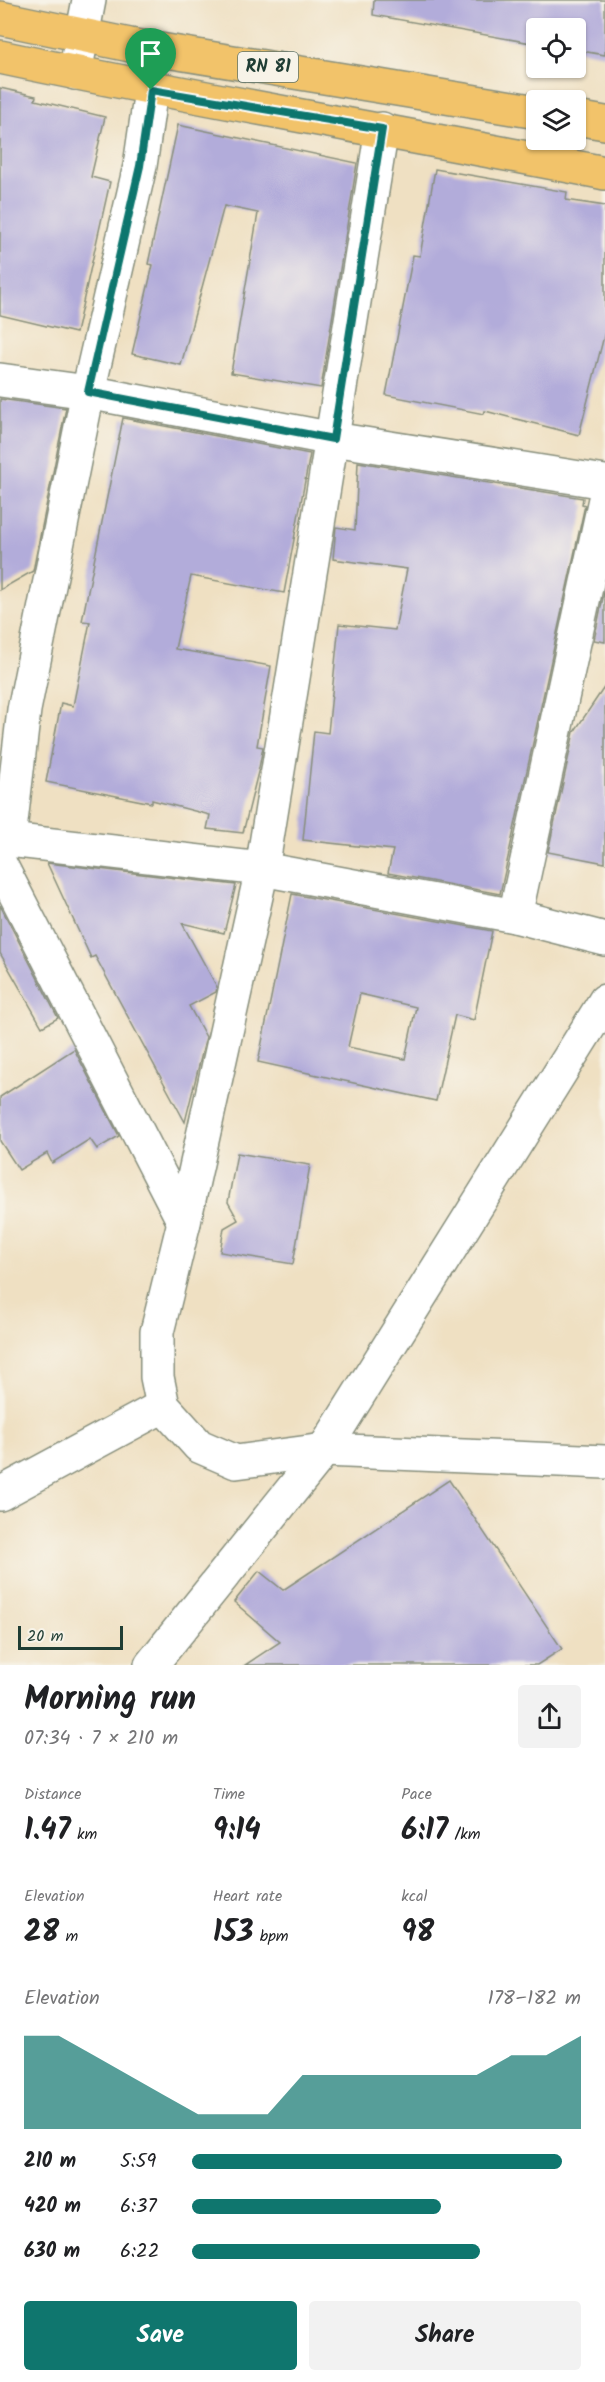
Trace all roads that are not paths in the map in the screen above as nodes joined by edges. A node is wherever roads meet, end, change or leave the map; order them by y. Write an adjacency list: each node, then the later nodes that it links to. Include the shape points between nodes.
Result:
1 (89, 0): 3 (street)
2 (0, 18): 3 (main road, RN 81)
3 (83, 33): 5 (street); 7 (main road, RN 81, via 130,45)
4 (0, 57): 5 (main road)
5 (75, 73): 6 (main road)
6 (151, 90): 10 (main road); 13 (street, via 140,166)
7 (526, 110)
8 (586, 120): 9 (main road)
9 (605, 123)
10 (382, 129): 11 (main road); 14 (street)
11 (605, 173)
12 (0, 381): 13 (street)
13 (88, 392): 14 (street); 17 (street, via 24,710)
14 (333, 439): 15 (street); 18 (street)
15 (605, 482)
16 (605, 499): 19 (street)
17 (3, 847): 18 (street); 22 (street)
18 (262, 869): 19 (street); 22 (street)
19 (515, 916): 20 (street)
20 (605, 939)
21 (605, 1001): 24 (street)
22 (184, 1222): 23 (street, via 157,1332 157,1377)
23 (164, 1406): 24 (street, via 199,1446 236,1462); 26 (street)
24 (324, 1450): 25 (street); 27 (street)
25 (605, 1462)
26 (0, 1494)
27 (151, 1665)

